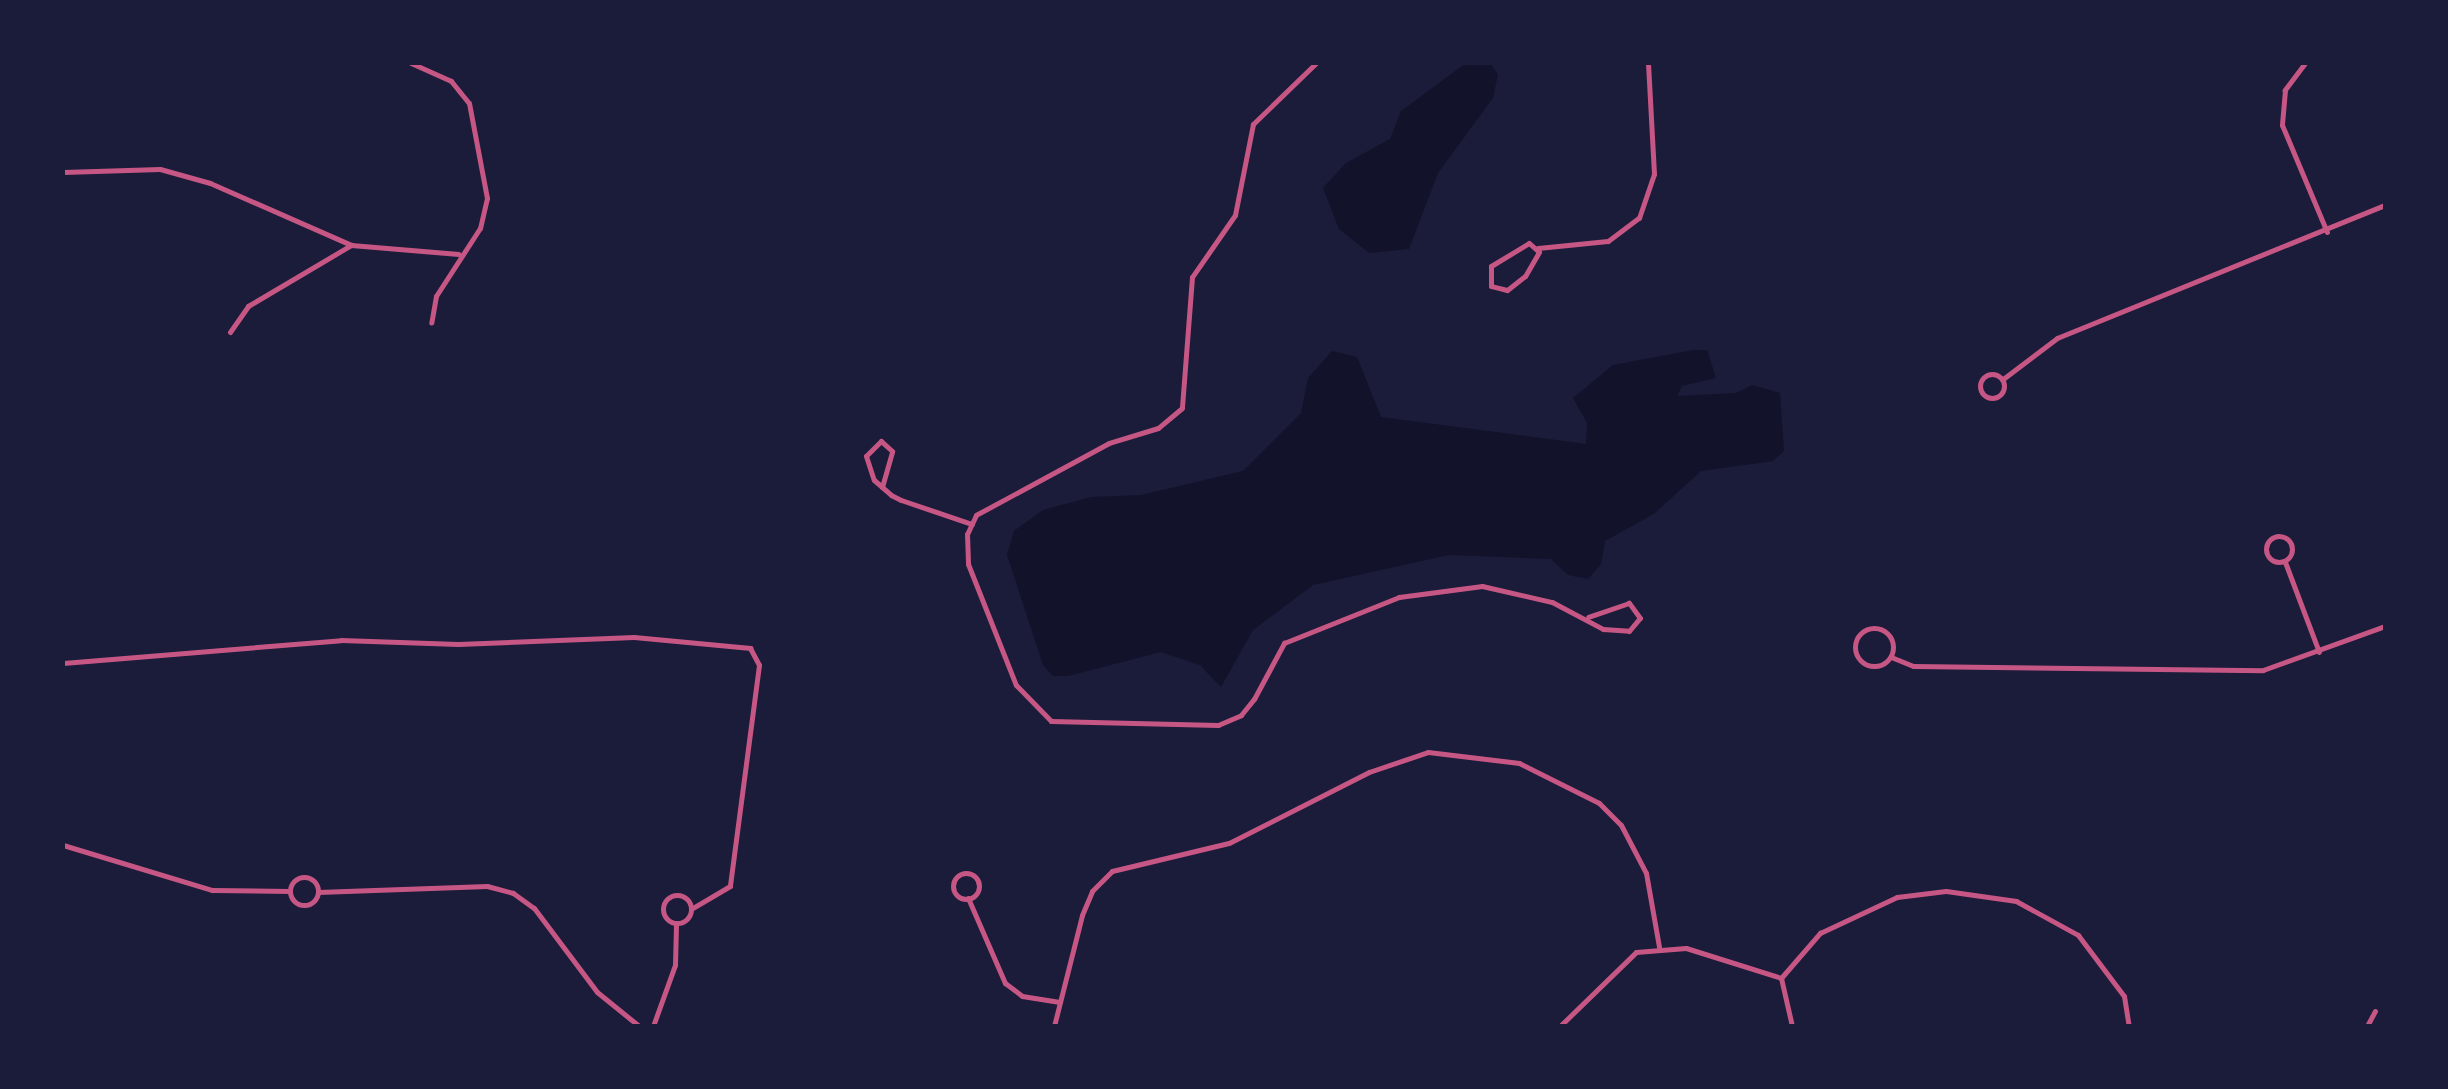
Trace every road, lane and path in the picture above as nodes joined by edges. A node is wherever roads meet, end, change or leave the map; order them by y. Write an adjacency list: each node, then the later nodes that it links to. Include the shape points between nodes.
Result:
1 (411, 63): 10 (street, via 451,81 469,103 486,209)
2 (1316, 63): 15 (street, via 1253,124 1235,215 1192,277 1182,408 1158,428 1109,443 984,508)
3 (1648, 63): 9 (street, via 1654,174 1639,218 1608,241)
4 (2305, 63): 7 (street, via 2285,90 2282,125)
5 (63, 172): 8 (street, via 136,168 190,176)
6 (2385, 205): 7 (street)
7 (2327, 232): 13 (street, via 2057,338)
8 (351, 245): 10 (street); 12 (street, via 248,306)
9 (1538, 248): 9 (street, via 1524,244 1501,254 1487,272 1490,286 1513,287)
10 (459, 254): 11 (street, via 436,296)
11 (431, 323)
12 (230, 332)
13 (2003, 379): 13 (street, via 1986,375 1982,393 2001,394)
14 (882, 487): 14 (street, via 892,452 884,441 872,446 866,463); 15 (street, via 901,500)
15 (972, 524): 17 (street, via 968,564 996,645 1024,699 1051,721 1218,725 1241,715 1290,639 1336,618 1429,590 1508,589)
16 (2285, 562): 16 (street, via 2292,544 2274,537 2267,554); 19 (street)
17 (1588, 617): 17 (street, via 1602,629 1629,631 1640,618 1629,603)
18 (2385, 626): 19 (street)
19 (2319, 652): 20 (street, via 2263,670 1913,666)
20 (1891, 657): 20 (street, via 1893,640 1886,631 1875,627 1859,635 1856,653 1863,663 1881,665)
21 (63, 663): 26 (street, via 341,640 458,644 634,637 750,648 758,665 757,686 730,886)
22 (63, 845): 23 (street, via 212,890)
23 (289, 891): 24 (street, via 303,905); 24 (street, via 304,876)
24 (318, 892): 32 (street, via 487,886 513,893 534,908 597,992)
25 (968, 898): 25 (street, via 978,882 962,874 955,891); 30 (street, via 1005,983 1023,996)
26 (691, 909): 27 (street); 27 (street, via 684,896 667,899 663,912)
27 (676, 923): 33 (street, via 675,965)
28 (1659, 947): 29 (street, via 1686,948); 30 (street, via 1646,873 1621,825 1599,803 1519,762 1428,752 1369,772 1229,843 1112,871 1091,891); 35 (street, via 1628,959)
29 (1781, 978): 36 (street); 37 (street, via 1810,939 1880,903 1946,891 1988,892 2078,935 2124,996)
30 (1060, 1002): 34 (street)
31 (2375, 1011): 38 (street)
32 (639, 1026)
33 (653, 1026)
34 (1054, 1026)
35 (1560, 1026)
36 (1792, 1026)
37 (2129, 1026)
38 (2367, 1026)

